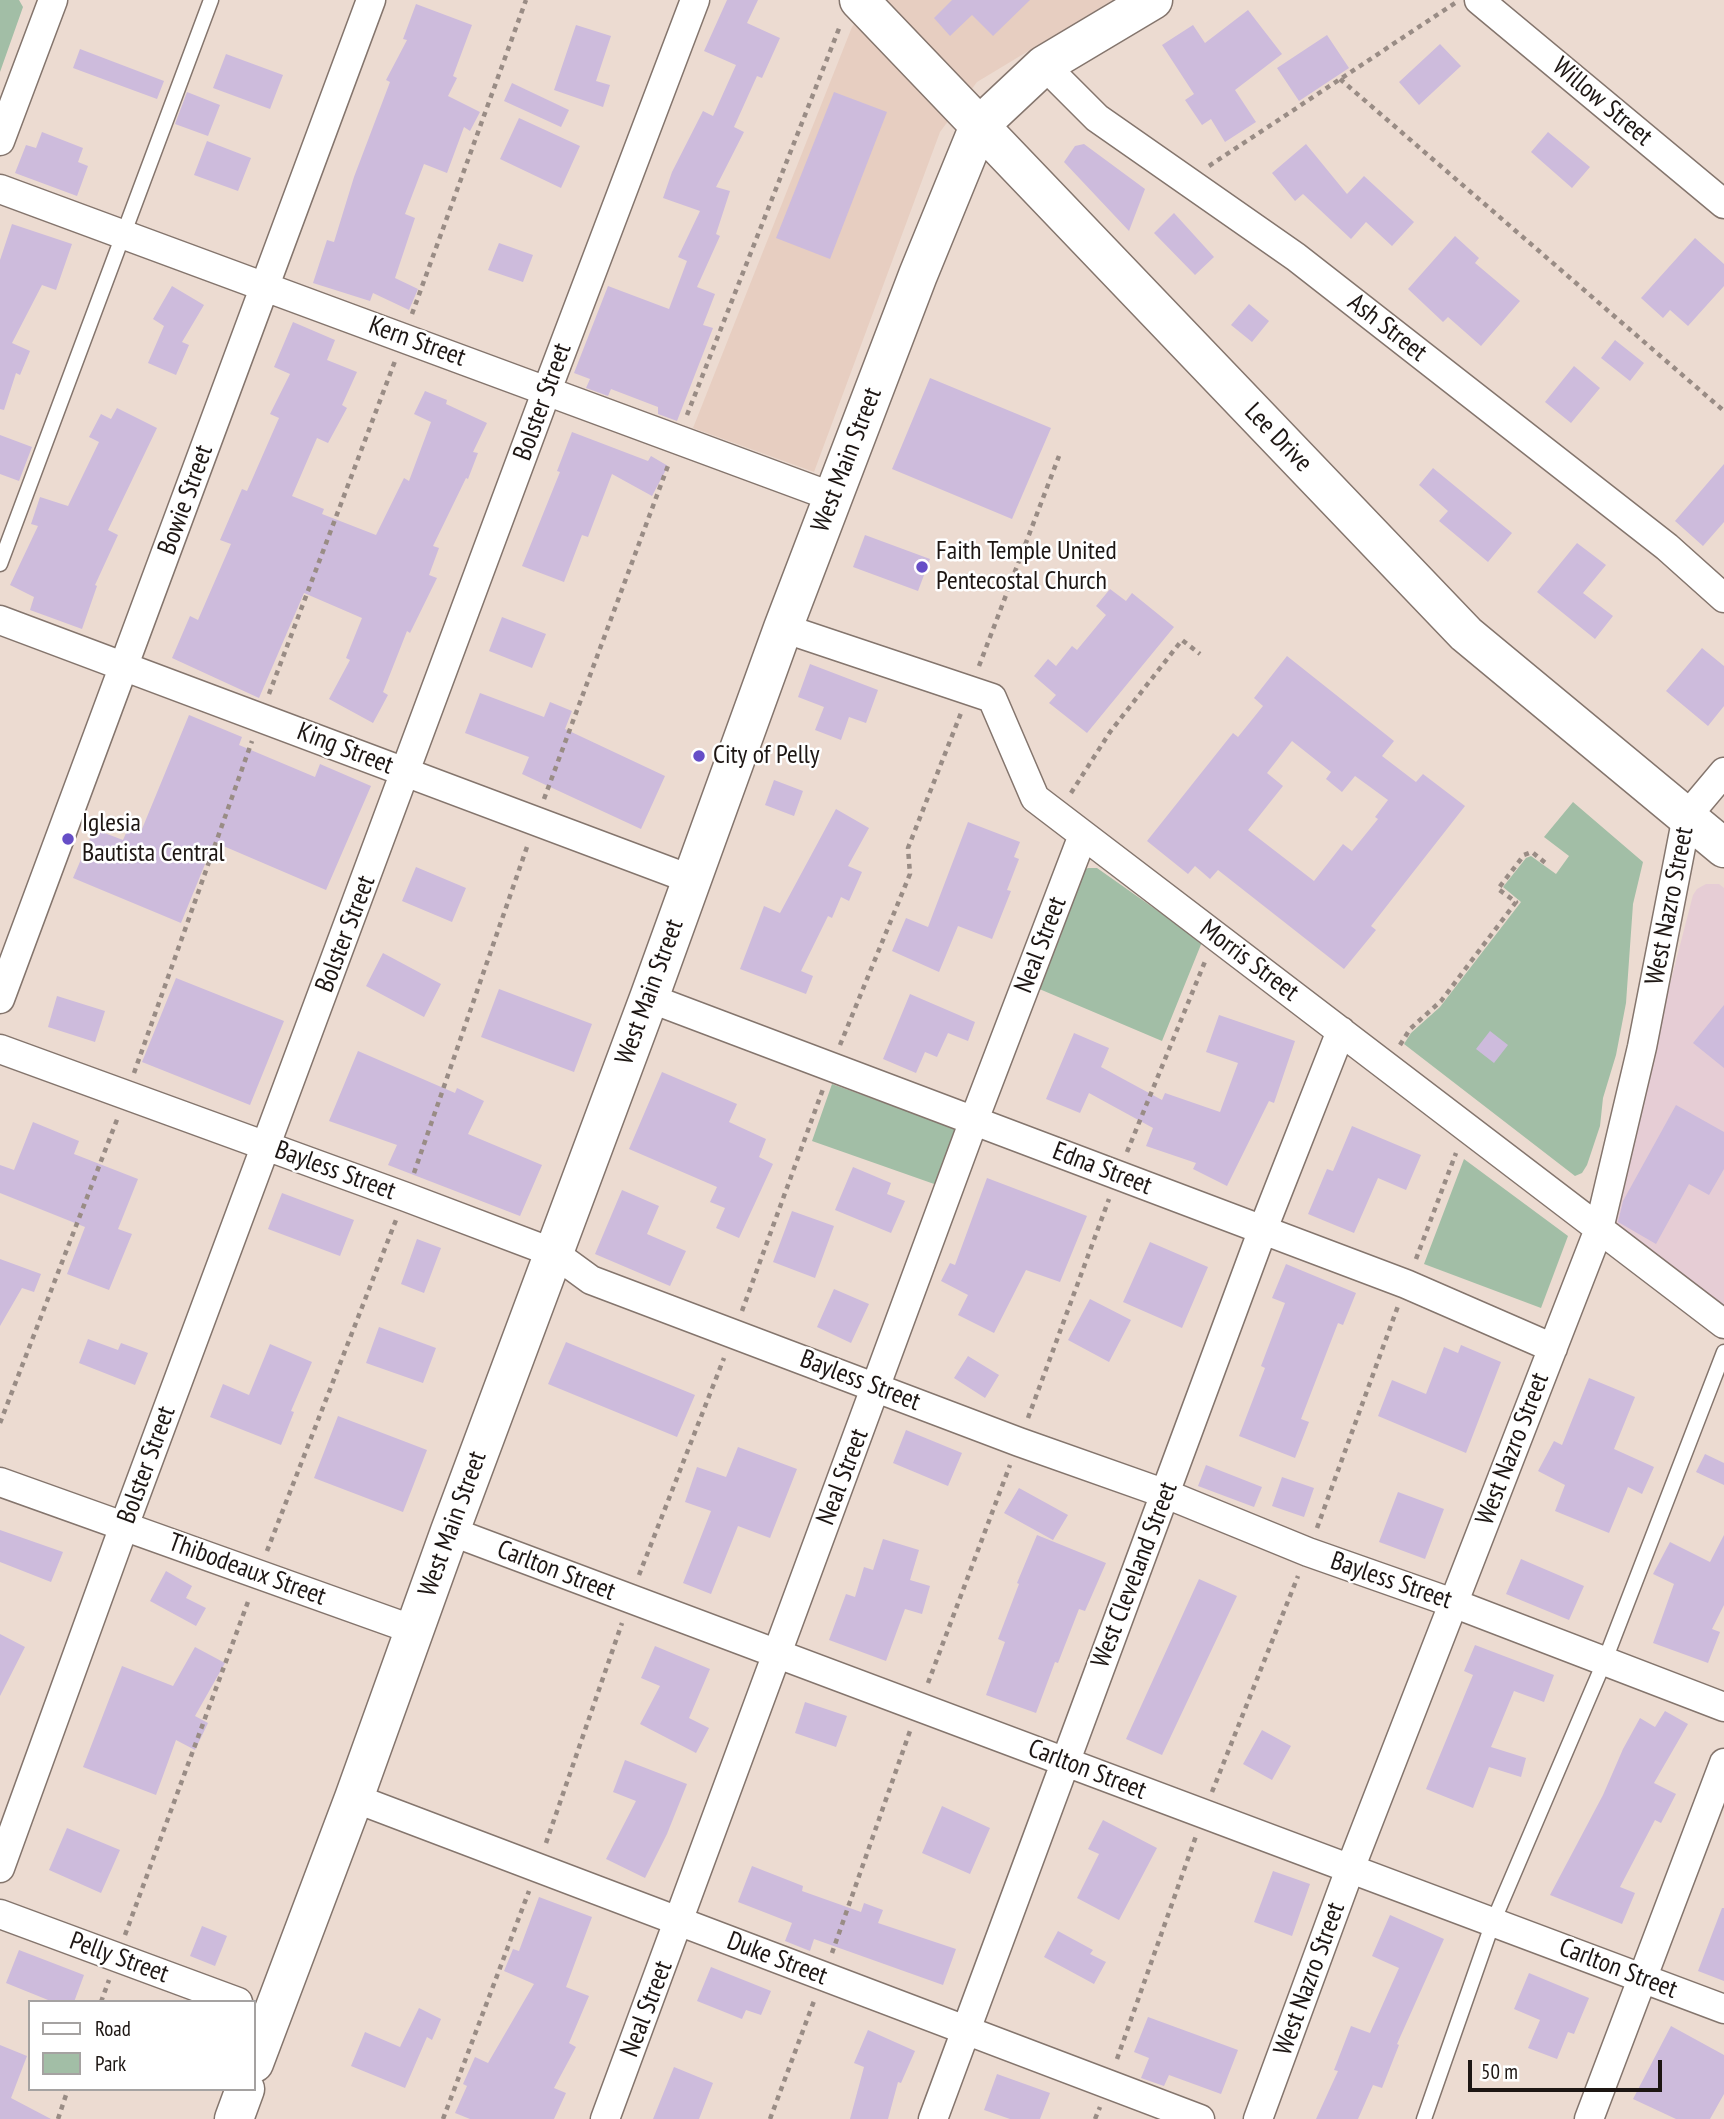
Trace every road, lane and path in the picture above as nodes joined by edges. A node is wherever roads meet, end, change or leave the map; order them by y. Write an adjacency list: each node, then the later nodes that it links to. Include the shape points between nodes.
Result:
1 (52, 0): 12 (street)
2 (211, 0): 16 (lane)
3 (371, 0): 17 (street, Bowie Street)
4 (695, 0): 18 (street, Bolster Street)
5 (1153, 0): 9 (main road, West Main Street)
6 (1460, 0): 10 (path)
7 (1479, 0): 15 (street, Willow Street)
8 (850, 13): 11 (main road, Lee Drive); 20 (path)
9 (1044, 65): 11 (main road, West Main Street); 13 (street, Ash Street, via 1097,118)
10 (1340, 79): 13 (path); 19 (path)
11 (979, 125): 22 (main road, West Main Street); 33 (main road, Lee Drive, via 1466,634)
12 (0, 141)
13 (1187, 180): 24 (street, Ash Street, via 1296,257 1667,548)
14 (0, 189): 16 (street, Kern Street)
15 (1724, 204)
16 (123, 234): 17 (street, Kern Street); 23 (lane)
17 (265, 286): 18 (street, Kern Street); 28 (street, Bowie Street)
18 (547, 390): 20 (street, Kern Street); 30 (street, Bolster Street)
19 (1724, 411)
20 (678, 439): 22 (street, Kern Street); 34 (path)
21 (1059, 456): 29 (path)
22 (833, 497): 26 (main road, West Main Street)
23 (0, 564)
24 (1724, 598)
25 (0, 620): 28 (street, King Street)
26 (783, 628): 29 (street, Morris Street); 38 (main road, West Main Street)
27 (1200, 653): 32 (path, via 1182,640 1070,792)
28 (124, 666): 30 (street, King Street); 41 (street, Bowie Street)
29 (969, 692): 35 (street, Morris Street, via 992,698 1035,798); 45 (path, via 908,848 910,874)
30 (406, 772): 34 (street, King Street); 48 (street, Bolster Street)
31 (1724, 772): 33 (street, West Nazro Street)
32 (1080, 799)
33 (1687, 817): 36 (main road, Lee Drive); 52 (street, West Nazro Street, via 1642,1047)
34 (536, 821): 38 (street, King Street); 50 (path)
35 (1083, 835): 39 (street, Morris Street); 46 (street, Neal Street)
36 (1724, 848)
37 (1548, 865): 43 (path, via 1532,852 1524,855 1498,888 1516,902 1441,1001)
38 (690, 879): 40 (main road, West Main Street)
39 (1215, 936): 42 (street, Morris Street); 49 (path)
40 (649, 998): 45 (street, Edna Street); 53 (main road, West Main Street)
41 (0, 999)
42 (1341, 1031): 47 (street, Morris Street); 51 (street, West Cleveland Street)
43 (1399, 1045)
44 (0, 1049): 48 (street, Bayless Street)
45 (831, 1068): 46 (street, Edna Street); 56 (path)
46 (974, 1120): 49 (street, Edna Street); 59 (street, Neal Street)
47 (1466, 1128): 52 (street, Morris Street); 54 (path)
48 (266, 1145): 50 (street, Bayless Street); 63 (street, Bolster Street)
49 (1118, 1175): 51 (street, Edna Street); 60 (path)
50 (405, 1197): 53 (street, Bayless Street); 66 (path)
51 (1263, 1229): 54 (street, Edna Street); 62 (street, West Cleveland Street)
52 (1599, 1229): 55 (street, Morris Street); 57 (street, West Nazro Street)
53 (554, 1254): 56 (street, Bayless Street, via 591,1280); 64 (main road, West Main Street)
54 (1406, 1284): 57 (street, Edna Street); 65 (path)
55 (1724, 1324)
56 (734, 1332): 59 (street, Bayless Street); 67 (path)
57 (1553, 1348): 68 (street, West Nazro Street)
58 (1724, 1352): 71 (lane)
59 (877, 1388): 60 (street, Bayless Street); 70 (street, Neal Street)
60 (1019, 1442): 62 (street, Bayless Street); 72 (path)
61 (0, 1482): 63 (street, Thibodeaux Street)
62 (1166, 1494): 65 (street, Bayless Street); 74 (street, West Cleveland Street)
63 (124, 1526): 66 (street, Thibodeaux Street); 78 (street, Bolster Street)
64 (450, 1531): 67 (street, Carlton Street); 69 (main road, West Main Street)
65 (1308, 1552): 68 (street, Bayless Street); 77 (path)
66 (258, 1574): 69 (street, Thibodeaux Street); 84 (path)
67 (630, 1599): 70 (street, Carlton Street); 79 (path)
68 (1453, 1603): 71 (street, Bayless Street); 80 (street, West Nazro Street)
69 (414, 1630): 76 (main road, West Main Street)
70 (776, 1653): 72 (street, Carlton Street); 82 (street, Neal Street)
71 (1605, 1660): 73 (street, Bayless Street); 83 (lane)
72 (919, 1707): 74 (street, Carlton Street); 85 (path)
73 (1724, 1707)
74 (1064, 1762): 77 (street, Carlton Street); 91 (street, West Cleveland Street)
75 (1724, 1763): 86 (street)
76 (354, 1798): 79 (street, Duke Street); 89 (main road, West Main Street)
77 (1204, 1814): 80 (street, Carlton Street); 92 (path)
78 (0, 1868)
79 (538, 1868): 82 (street, Duke Street); 97 (path)
80 (1350, 1869): 83 (street, Carlton Street); 103 (street, West Nazro Street)
81 (0, 1914): 84 (street, Pelly Street)
82 (680, 1922): 85 (street, Duke Street); 98 (street, Neal Street)
83 (1493, 1922): 86 (street, Carlton Street); 104 (lane)
84 (117, 1957): 87 (path); 88 (street, Pelly Street)
85 (824, 1976): 91 (street, Duke Street); 99 (path)
86 (1643, 1979): 90 (street, Carlton Street); 105 (street)
87 (102, 2000)
88 (233, 2000)
89 (256, 2004)
90 (1724, 2009)
91 (967, 2031): 92 (street, Duke Street); 100 (street, West Cleveland Street)
92 (1108, 2084): 101 (path); 102 (street, Duke Street)
93 (67, 2091): 95 (path)
94 (244, 2091): 96 (main road)
95 (58, 2119)
96 (234, 2119)
97 (443, 2119)
98 (605, 2119)
99 (770, 2119)
100 (933, 2119)
101 (1095, 2119)
102 (1200, 2119)
103 (1258, 2119)
104 (1424, 2119)
105 (1589, 2119)

